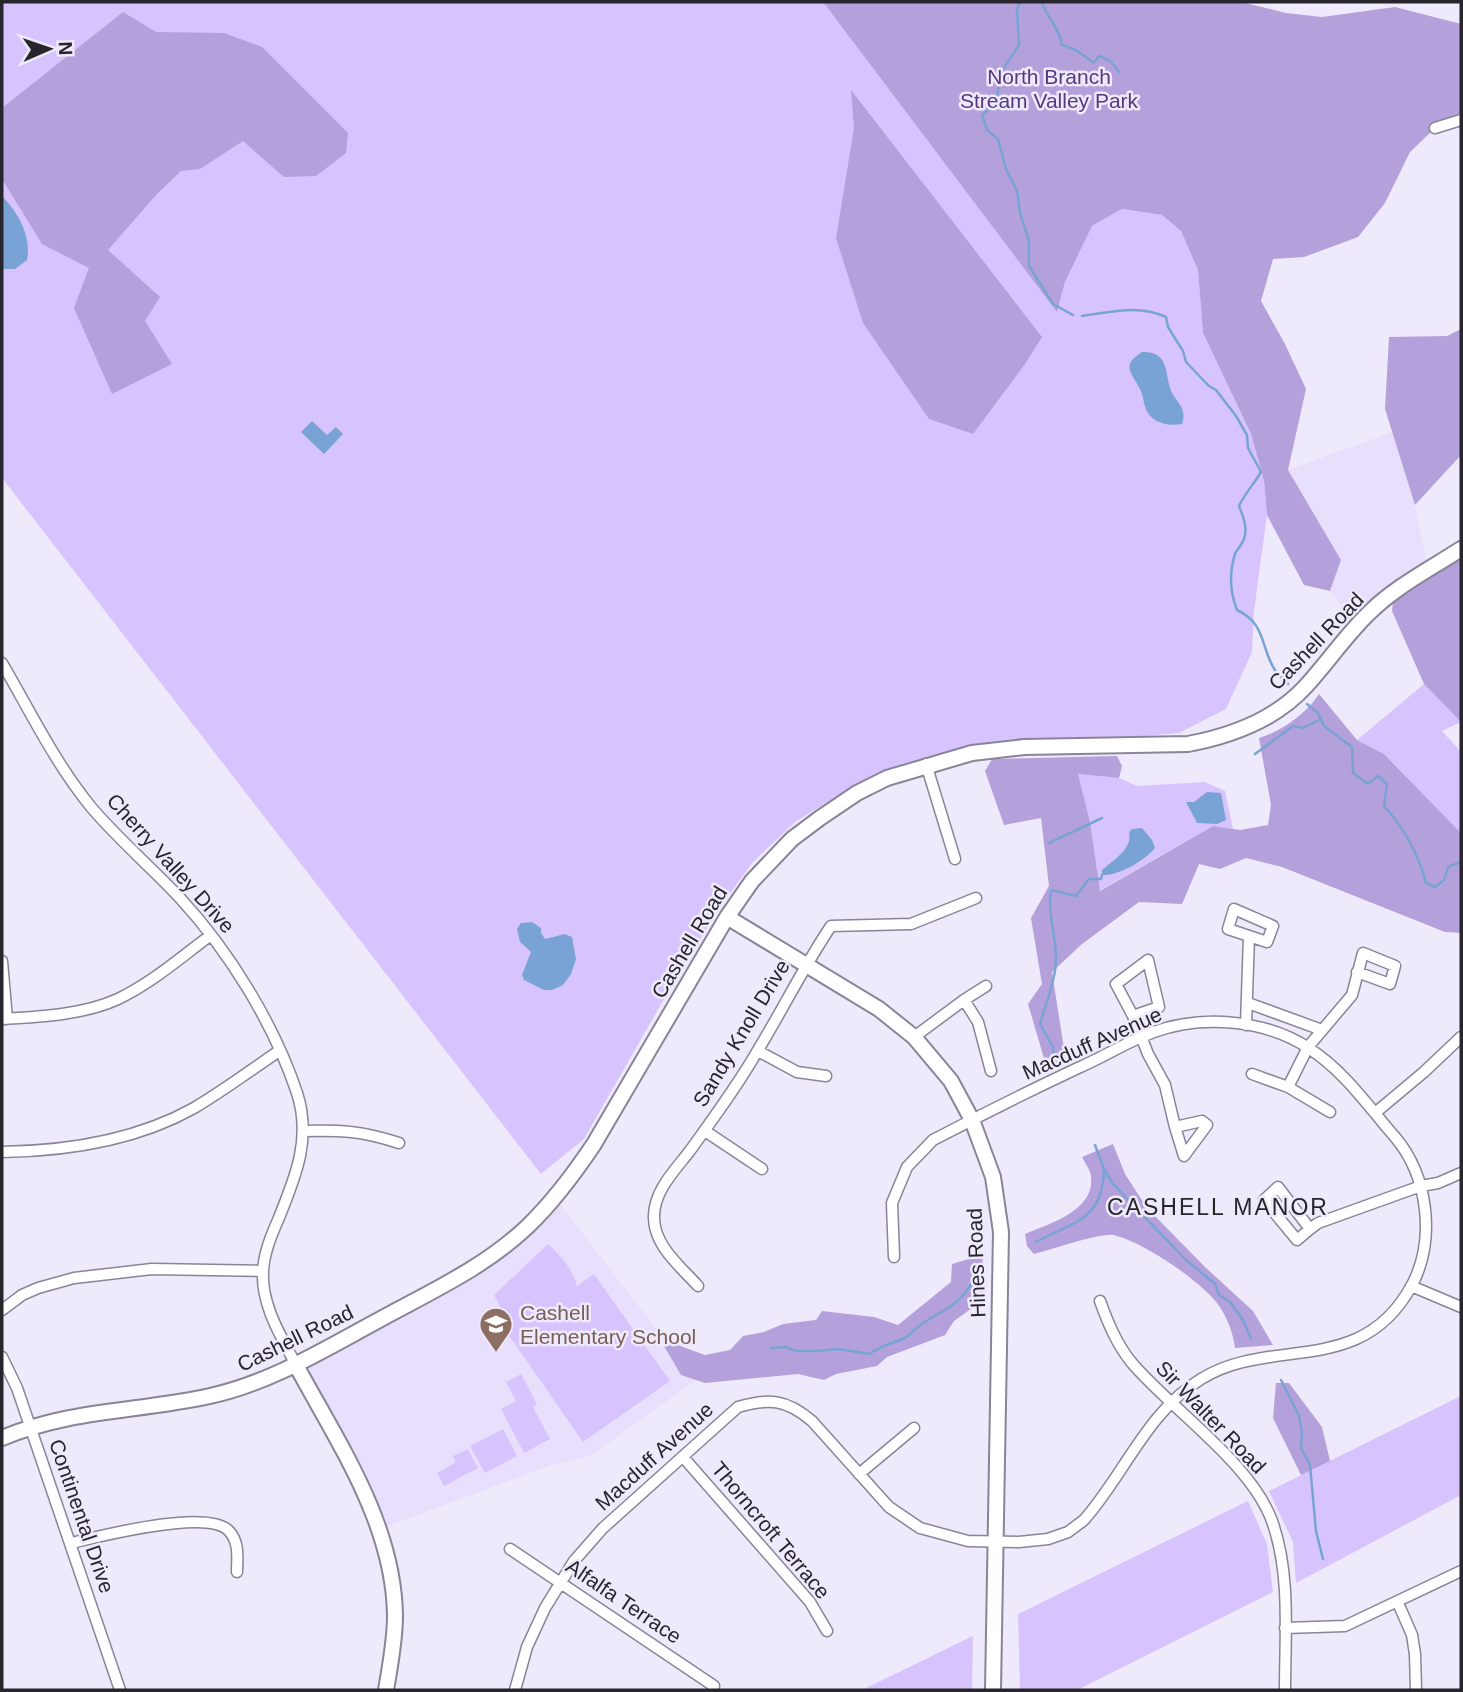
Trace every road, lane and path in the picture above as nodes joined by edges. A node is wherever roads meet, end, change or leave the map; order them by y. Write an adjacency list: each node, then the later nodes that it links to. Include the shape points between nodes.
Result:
1 (1461, 120): 2 (street)
2 (1435, 128)
3 (1461, 549): 5 (street, Cashell Road, via 1369,613 1305,688 1253,724 1188,744 1003,749)
4 (2, 663): 9 (street, Cherry Valley Drive, via 90,805)
5 (926, 764): 6 (street); 8 (street, Cashell Road, via 857,793 792,839)
6 (955, 859)
7 (976, 898): 12 (street, Sandy Knoll Drive, via 911,924 831,926)
8 (726, 917): 12 (street, Hines Road); 51 (street, Cashell Road, via 594,1144 536,1218 486,1260)
9 (211, 935): 18 (street, via 150,981 116,1000 78,1011); 25 (street, Cherry Valley Drive, via 247,989)
10 (1249, 936): 10 (street, via 1267,942 1273,926 1234,909 1228,929); 16 (street)
11 (2, 961): 18 (street)
12 (805, 965): 21 (street, Hines Road, via 878,1009); 26 (street, Sandy Knoll Drive)
13 (1357, 972): 20 (street, via 1352,995)
14 (986, 986): 15 (street)
15 (964, 1000): 21 (street); 27 (street, via 978,1022)
16 (1248, 1003): 19 (street); 20 (street)
17 (1133, 1016): 17 (street, via 1159,1007 1148,960 1116,984); 22 (street)
18 (4, 1019)
19 (1246, 1024): 22 (street, Macduff Avenue, via 1184,1024); 24 (street, Macduff Avenue)
20 (1321, 1030): 24 (street)
21 (914, 1037): 33 (street, Hines Road, via 951,1081)
22 (1141, 1037): 33 (street, Macduff Avenue); 34 (street, via 1165,1085)
23 (1460, 1041): 32 (street)
24 (1308, 1047): 30 (street); 32 (street, Macduff Avenue, via 1334,1066)
25 (279, 1051): 35 (street, Cherry Valley Drive, via 298,1095); 38 (street, via 194,1108 160,1124 118,1138)
26 (758, 1052): 29 (street, via 797,1072); 36 (street, Sandy Knoll Drive)
27 (991, 1072)
28 (1252, 1074): 30 (street)
29 (826, 1076)
30 (1288, 1087): 31 (street)
31 (1330, 1112)
32 (1375, 1113): 41 (street, Macduff Avenue, via 1408,1152)
33 (972, 1120): 43 (street, Macduff Avenue, via 933,1140 908,1167 892,1203); 58 (street, Hines Road, via 993,1177 1001,1232)
34 (1175, 1127)
35 (303, 1131): 37 (street, via 345,1130); 44 (street, Cherry Valley Drive, via 299,1167 271,1236)
36 (705, 1131): 39 (street); 45 (street, Sandy Knoll Drive, via 663,1187 654,1217 663,1247)
37 (399, 1143)
38 (2, 1152)
39 (762, 1169)
40 (1461, 1173): 41 (street)
41 (1421, 1186): 42 (street); 46 (street, Macduff Avenue, via 1425,1238)
42 (1311, 1229): 42 (street, via 1297,1240 1264,1200 1278,1187)
43 (894, 1257)
44 (263, 1271): 49 (street, via 152,1269 74,1278 22,1295); 51 (street, Cherry Valley Drive, via 272,1316)
45 (698, 1286)
46 (1411, 1286): 48 (street); 52 (street, Macduff Avenue, via 1386,1319 1355,1340 1320,1351 1227,1366 1200,1379)
47 (1100, 1301): 52 (street, Sir Walter Road, via 1131,1362)
48 (1461, 1307)
49 (2, 1310)
50 (2, 1357): 53 (street, Continental Drive)
51 (296, 1365): 53 (street, Cashell Road, via 209,1396 91,1412); 69 (street, Cherry Valley Drive, via 380,1528 395,1615)
52 (1172, 1402): 58 (street, Macduff Avenue, via 1084,1520 1048,1539); 65 (street, Sir Walter Road, via 1246,1477 1271,1519 1283,1573)
53 (30, 1427): 55 (street, Cashell Road); 59 (street, Continental Drive)
54 (915, 1428): 57 (street)
55 (2, 1438)
56 (683, 1457): 57 (street, Macduff Avenue, via 738,1408 772,1401 797,1409); 63 (street, Macduff Avenue, via 603,1528); 66 (street, Thorncroft Terrace, via 810,1602)
57 (859, 1474): 58 (street, Macduff Avenue, via 889,1507 920,1528 959,1540)
58 (996, 1541): 71 (street, Hines Road)
59 (71, 1543): 62 (street, via 125,1530 216,1523 231,1533 237,1545); 68 (street, Continental Drive)
60 (510, 1549): 63 (street, Alfalfa Terrace)
61 (1461, 1571): 64 (street)
62 (237, 1572)
63 (560, 1581): 67 (street, Alfalfa Terrace); 70 (street, Macduff Avenue, via 527,1647)
64 (1398, 1603): 65 (street, via 1345,1626); 73 (street, via 1412,1635)
65 (1285, 1628): 72 (street, Sir Walter Road)
66 (827, 1631)
67 (714, 1686)
68 (120, 1690)
69 (386, 1690)
70 (515, 1690)
71 (993, 1690)
72 (1285, 1690)
73 (1416, 1690)

